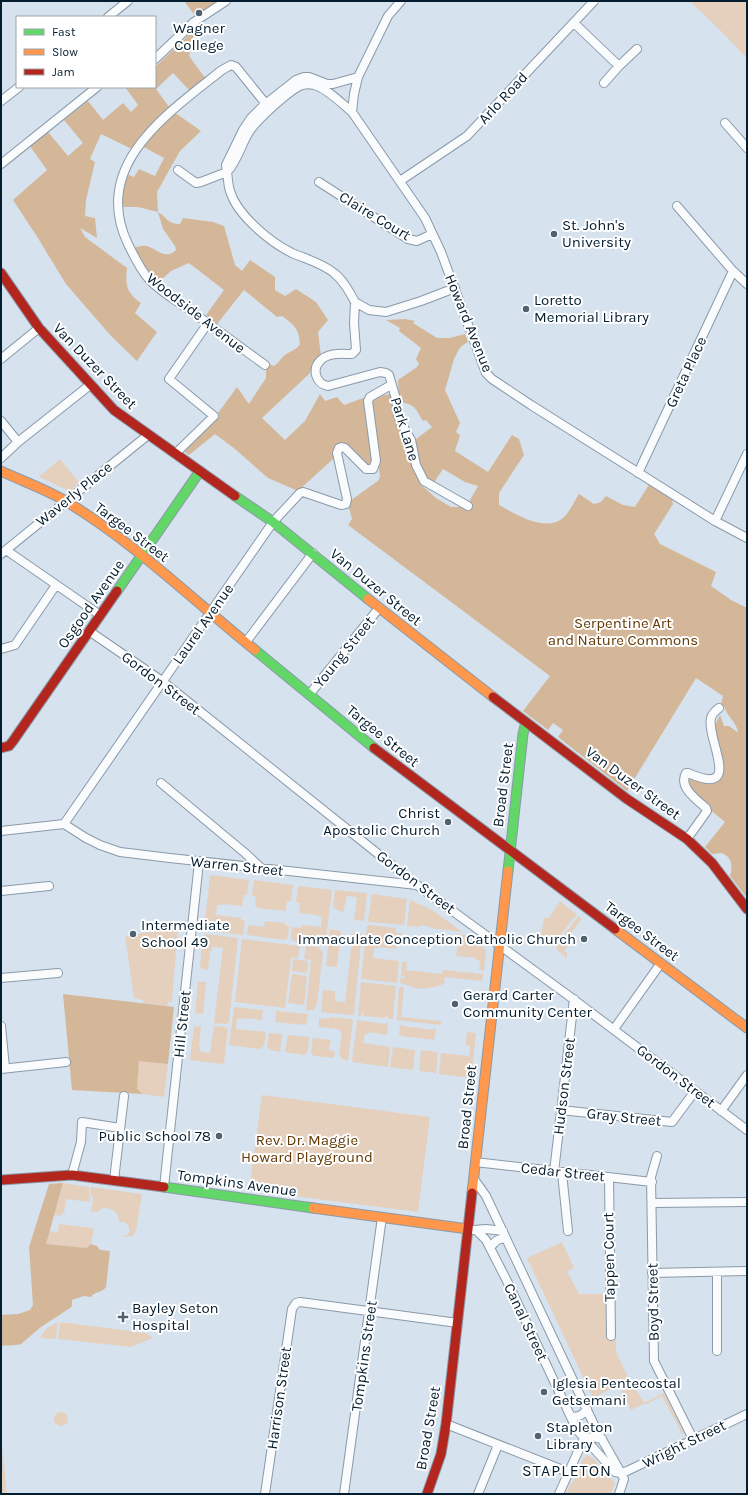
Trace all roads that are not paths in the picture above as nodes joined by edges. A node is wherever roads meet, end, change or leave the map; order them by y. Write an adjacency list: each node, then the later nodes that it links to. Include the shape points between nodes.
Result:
1 (128, 1): 5 (street)
2 (226, 1): 8 (street, via 194,22)
3 (401, 1): 10 (street, via 388,16)
4 (594, 1): 6 (street, Arlo Road)
5 (109, 16)
6 (574, 23): 9 (street); 23 (street, Arlo Road, via 467,136)
7 (636, 49): 9 (street)
8 (156, 58)
9 (619, 66): 11 (street)
10 (358, 77): 12 (street); 17 (street)
11 (604, 83)
12 (322, 85): 16 (street, via 303,85); 17 (street, Howard Avenue)
13 (18, 88): 15 (street)
14 (95, 88): 20 (street)
15 (1, 101)
16 (268, 106): 22 (street, via 255,113); 32 (street, Woodside Avenue, via 234,65 222,70 168,113 146,135 122,176 117,208 123,233 135,258 149,279)
17 (352, 112): 23 (street, Howard Avenue)
18 (725, 123): 19 (street)
19 (747, 148)
20 (1, 164)
21 (178, 170): 22 (street, via 196,182)
22 (227, 172): 31 (street, via 230,191 246,217 276,243 333,272 348,289)
23 (400, 181): 26 (street, Howard Avenue, via 425,218)
24 (319, 182): 26 (street, Claire Court, via 408,239 417,241)
25 (677, 206): 27 (street)
26 (432, 234): 30 (street, Howard Avenue)
27 (733, 271): 29 (street); 46 (street, Greta Place)
28 (1, 273): 33 (main road, Van Duzer Street)
29 (747, 284)
30 (455, 288): 31 (street, via 421,302 386,312 369,310); 46 (street, Howard Avenue, via 486,373)
31 (355, 302): 37 (street, Park Lane, via 356,350 352,354 329,355 321,360 315,371 316,378 328,386 383,373 389,375)
32 (208, 323): 35 (street, Woodside Avenue); 41 (street, via 169,379 214,416)
33 (39, 328): 34 (street); 36 (main road, Van Duzer Street)
34 (1, 359)
35 (265, 365)
36 (90, 385): 39 (main road, Van Duzer Street, via 114,410); 40 (street)
37 (391, 385): 48 (street, Park Lane, via 398,415 411,440 416,465 424,481); 50 (street, Laurel Avenue, via 368,401 376,462 373,468 366,469 345,448 339,448 337,451 346,504 341,505 303,492)
38 (1, 421): 40 (street)
39 (148, 435): 41 (main road, Van Duzer Street); 47 (street, Waverly Place)
40 (18, 442): 43 (street)
41 (175, 454): 45 (main road, Van Duzer Street)
42 (747, 454): 49 (street)
43 (1, 458)
44 (1, 471): 47 (main road, Targee Street)
45 (200, 471): 50 (main road, Van Duzer Street); 54 (main road, Osgood Avenue)
46 (638, 473): 49 (street, Howard Avenue)
47 (66, 501): 52 (street, Waverly Place); 54 (main road, Targee Street)
48 (468, 506)
49 (715, 521): 51 (street, Howard Avenue)
50 (273, 522): 53 (main road, Van Duzer Street); 57 (street, Laurel Avenue)
51 (747, 538)
52 (3, 552): 55 (street)
53 (313, 553): 56 (main road, Van Duzer Street); 60 (street)
54 (142, 555): 57 (main road, Targee Street); 58 (main road, Osgood Avenue)
55 (56, 585): 58 (street); 61 (street, via 15,645)
56 (379, 608): 63 (street, Young Street); 65 (main road, Van Duzer Street)
57 (210, 614): 60 (main road, Targee Street); 62 (street, Laurel Avenue)
58 (100, 615): 59 (main road, Osgood Avenue)
59 (89, 631): 62 (street, Gordon Street); 66 (main road, Osgood Avenue, via 13,741 9,746)
60 (246, 642): 63 (main road, Targee Street)
61 (1, 649)
62 (162, 682): 68 (street, Laurel Avenue); 74 (street, Gordon Street)
63 (309, 695): 71 (main road, Targee Street, via 392,762)
64 (719, 708): 70 (street, via 713,713 711,723 720,764 718,775 713,780 688,773 684,777 688,790 707,811)
65 (526, 722): 70 (main road, Van Duzer Street, via 627,799); 71 (main road, Broad Street)
66 (1, 748)
67 (161, 783): 73 (street)
68 (64, 824): 69 (street); 72 (street, Warren Street, via 100,846 120,852)
69 (1, 831)
70 (686, 839): 77 (main road, Van Duzer Street, via 712,864)
71 (510, 850): 78 (main road, Broad Street); 79 (main road, Targee Street)
72 (200, 862): 73 (street, Warren Street); 104 (street, Hill Street)
73 (261, 868): 74 (street, Warren Street)
74 (417, 885): 78 (street, Gordon Street)
75 (49, 886): 76 (street)
76 (1, 891)
77 (747, 909)
78 (500, 945): 82 (street, Gordon Street); 96 (main road, Broad Street)
79 (661, 962): 84 (main road, Targee Street); 85 (street)
80 (58, 973): 81 (street)
81 (1, 978)
82 (574, 999): 85 (street, Gordon Street); 91 (street, Hudson Street)
83 (1, 1026): 87 (street)
84 (747, 1028)
85 (614, 1029): 89 (street, Gordon Street)
86 (66, 1062): 87 (street)
87 (3, 1068)
88 (747, 1075): 92 (street)
89 (696, 1091): 91 (street, Gray Street, via 672,1122); 92 (street, Gordon Street)
90 (124, 1096): 93 (street)
91 (561, 1110): 97 (street, Hudson Street)
92 (722, 1111): 94 (street, Gordon Street)
93 (120, 1128): 98 (street, via 82,1122 81,1142); 102 (street)
94 (747, 1130)
95 (657, 1156): 103 (street, Boyd Street)
96 (475, 1162): 97 (street, Cedar Street); 100 (main road, Broad Street)
97 (558, 1172): 99 (street, Cedar Street); 110 (street, Hudson Street)
98 (72, 1174): 101 (main road, Tompkins Avenue); 102 (main road, Tompkins Avenue)
99 (609, 1177): 103 (street, Cedar Street); 118 (street, Tappen Court)
100 (474, 1179): 108 (main road, Broad Street); 109 (street, Canal Street, via 486,1196)
101 (1, 1180)
102 (114, 1180): 104 (main road, Tompkins Avenue)
103 (652, 1182): 106 (street, Boyd Street)
104 (164, 1187): 107 (main road, Tompkins Avenue)
105 (747, 1202): 106 (street)
106 (652, 1203): 115 (street, Boyd Street)
107 (382, 1217): 108 (main road, Tompkins Avenue); 116 (street, Tompkins Street)
108 (473, 1230): 109 (street); 112 (street, Canal Street, via 486,1240); 117 (main road, Broad Street)
109 (503, 1231): 111 (street, Canal Street)
110 (568, 1231)
111 (506, 1239): 112 (street, via 499,1239); 120 (street, Canal Street)
112 (490, 1248): 122 (street, Canal Street)
113 (747, 1271): 114 (street)
114 (717, 1272): 115 (street); 119 (street)
115 (652, 1273): 126 (street, Boyd Street, via 654,1361)
116 (370, 1311): 117 (street); 130 (street, Harrison Street, via 300,1302 292,1309); 131 (street, Tompkins Street)
117 (458, 1323): 123 (main road, Broad Street)
118 (611, 1336)
119 (717, 1351)
120 (587, 1409): 122 (street, via 584,1413); 125 (street, Canal Street)
121 (747, 1414): 126 (street, Wright Street)
122 (571, 1416): 124 (street, Canal Street)
123 (446, 1424): 127 (street); 132 (main road, Broad Street, via 441,1454)
124 (584, 1438): 125 (street); 128 (street); 129 (street, Canal Street, via 615,1472)
125 (602, 1439): 129 (street, Canal Street)
126 (693, 1439): 129 (street, Wright Street)
127 (498, 1445): 128 (street); 133 (street)
128 (568, 1472): 134 (street)
129 (621, 1473): 135 (street, via 624,1479)
130 (265, 1494)
131 (344, 1494)
132 (427, 1494)
133 (478, 1494)
134 (559, 1494)
135 (619, 1494)

